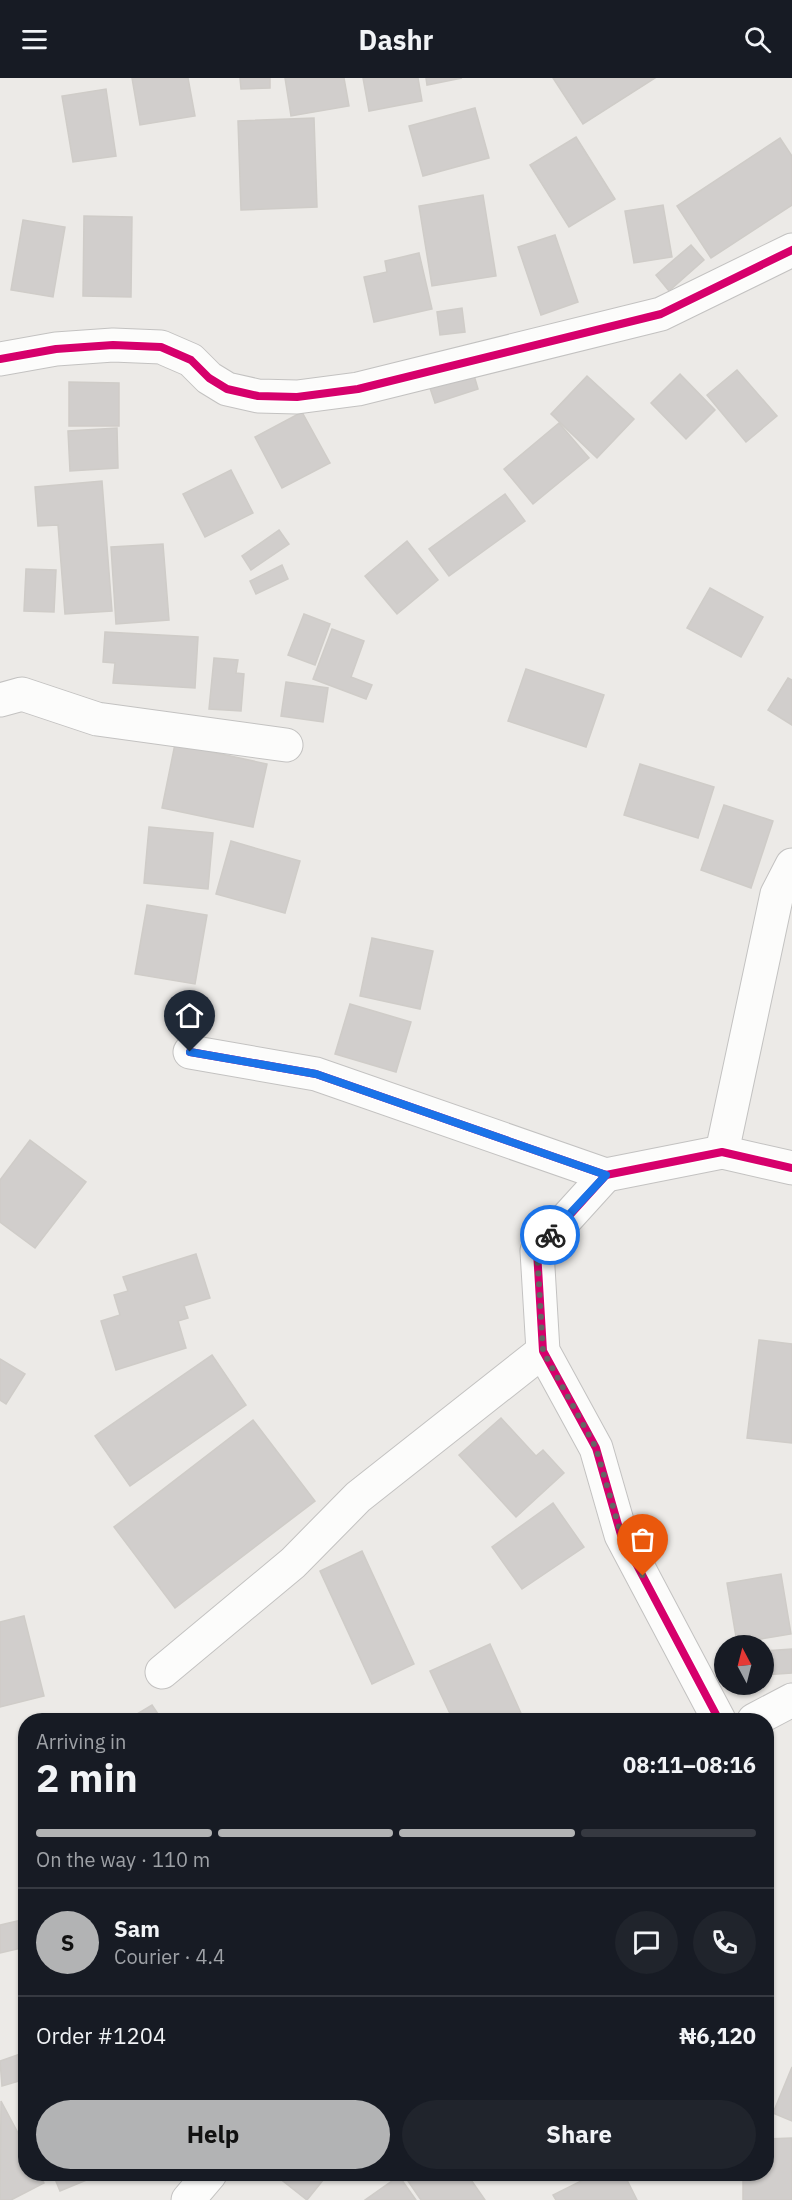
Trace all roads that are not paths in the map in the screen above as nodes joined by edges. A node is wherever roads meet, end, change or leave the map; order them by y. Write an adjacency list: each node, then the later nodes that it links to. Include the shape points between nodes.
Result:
1 (792, 250): 2 (street, via 661,314 358,389 297,397 258,396 227,389 190,360 161,347 56,349)
2 (0, 359)
3 (0, 700): 4 (street, via 21,694 97,719)
4 (286, 745)
5 (792, 866): 7 (street, via 777,894)
6 (190, 1052): 9 (street, via 316,1074)
7 (722, 1152): 8 (street); 9 (street)
8 (792, 1168)
9 (606, 1175): 10 (street, via 537,1251)
10 (543, 1351): 11 (street, via 358,1497 293,1563); 13 (street, via 596,1448 621,1534)
11 (162, 1672)
12 (792, 1700): 14 (street)
13 (716, 1713)
14 (767, 1713)
15 (204, 2181): 16 (street)
16 (188, 2200)

